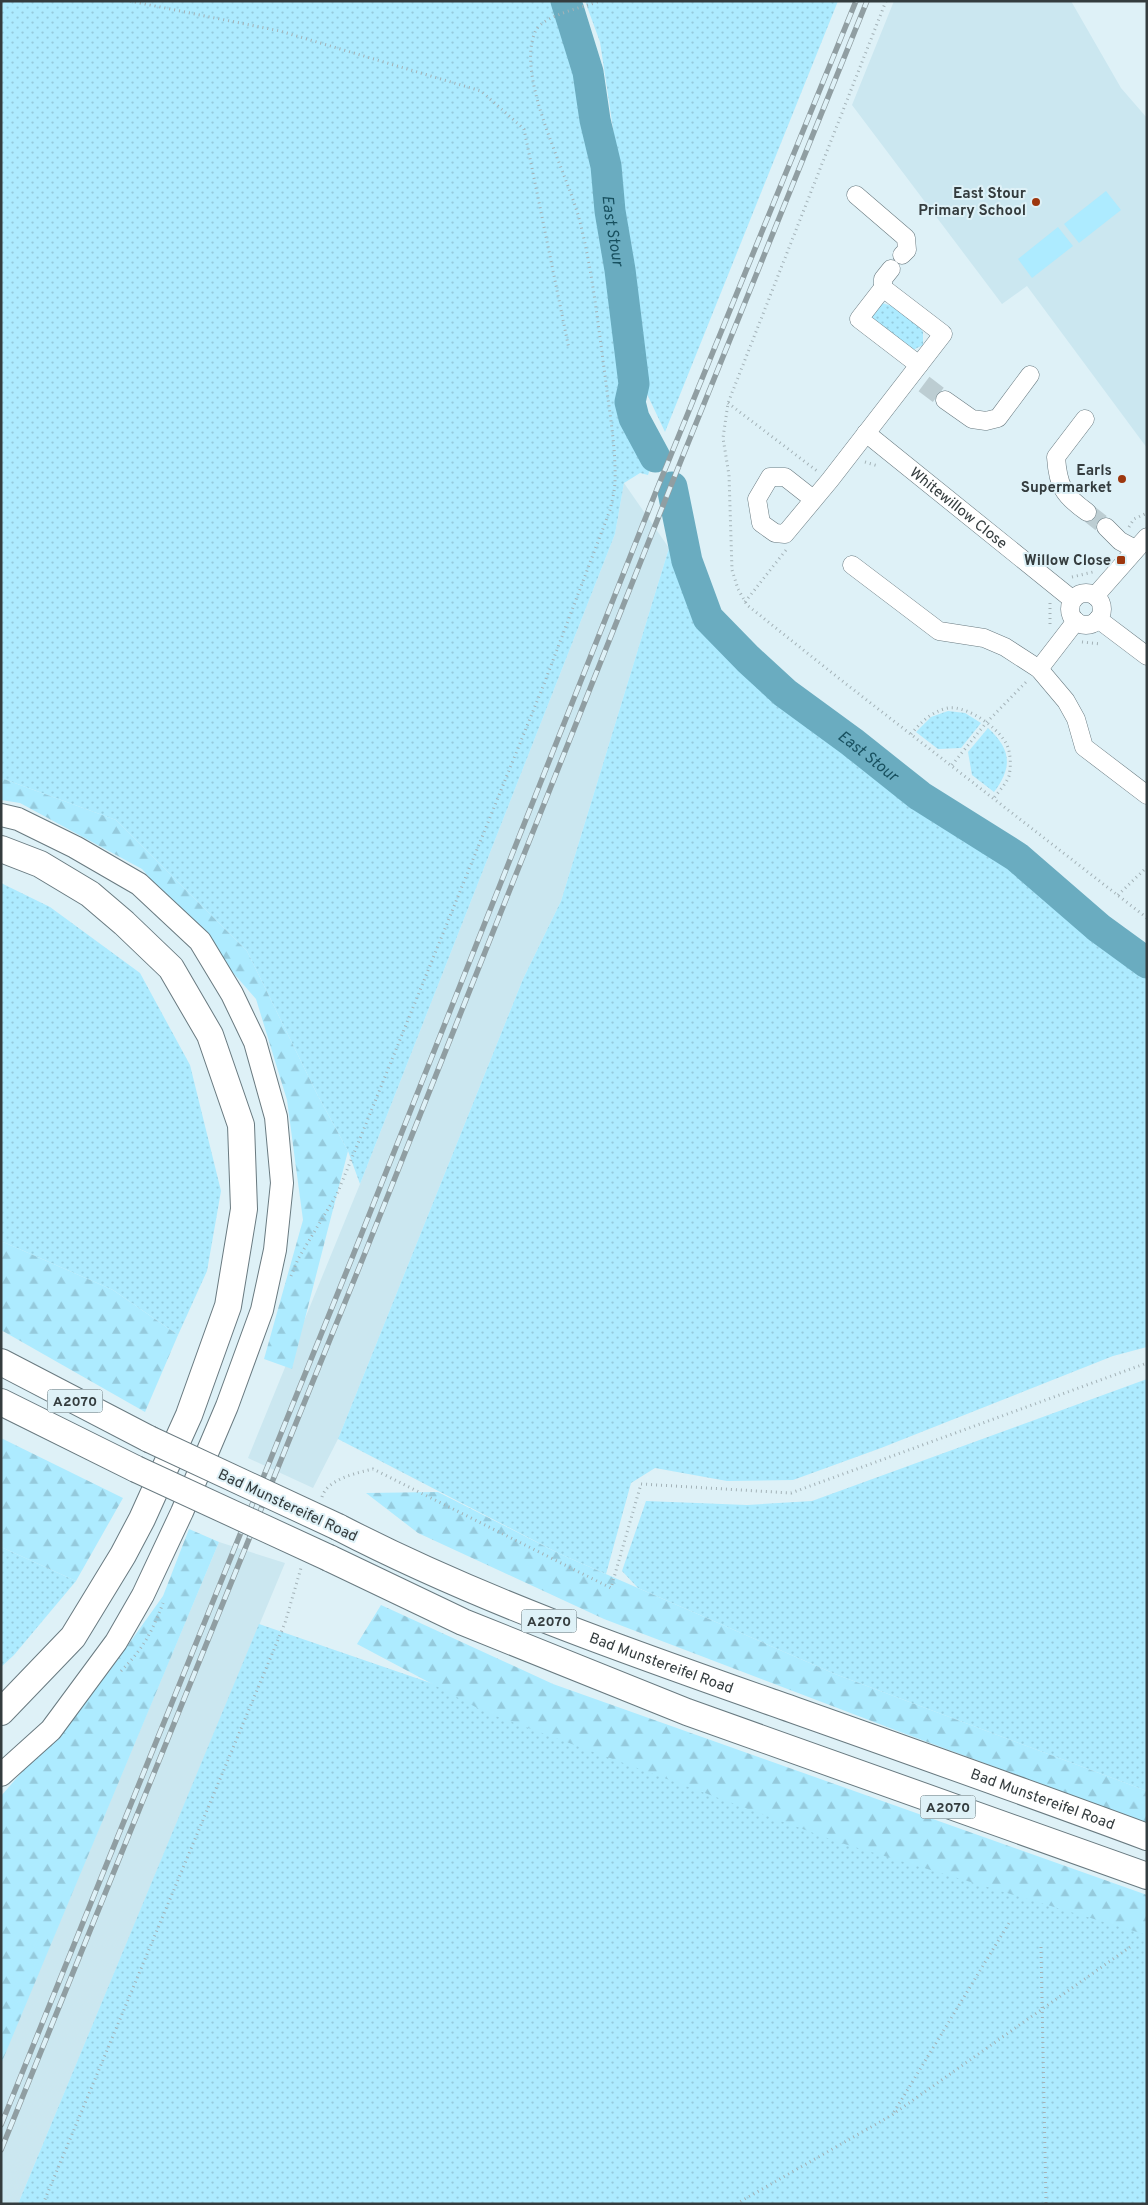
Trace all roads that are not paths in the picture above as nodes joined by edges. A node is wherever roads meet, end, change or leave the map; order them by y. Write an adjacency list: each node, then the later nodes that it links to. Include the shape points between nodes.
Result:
1 (856, 196): 2 (street, via 906,238 907,250 884,279)
2 (883, 288): 3 (street, via 859,319); 3 (street, via 943,334)
3 (918, 374): 7 (street)
4 (1030, 375): 5 (street, via 998,418 986,421 972,419)
5 (945, 400)
6 (1085, 419): 9 (street, via 1056,457 1062,489)
7 (866, 433): 8 (street); 14 (street, Whitewillow Close)
8 (813, 499)
9 (1087, 512)
10 (1106, 527): 11 (street)
11 (1134, 542): 13 (street)
12 (852, 565): 18 (street, via 939,631 984,638 1006,647)
13 (1095, 596): 14 (street, via 1081,594); 15 (street, via 1102,610)
14 (1074, 600): 16 (street, via 1071,613)
15 (1098, 619): 16 (street, via 1090,624); 17 (street)
16 (1076, 621): 18 (street)
17 (1147, 656)
18 (1039, 669): 19 (street, via 1066,701 1076,719 1084,746)
19 (1147, 795)
20 (1, 815): 25 (main road, via 18,819 75,847 139,884 200,941 232,994 255,1042 276,1117 282,1184 276,1250 262,1310 227,1406 144,1595 116,1642 51,1730)
21 (1, 849): 24 (highway, via 40,864 90,894 171,968 210,1035 241,1125 244,1209 228,1306 189,1415 142,1519 73,1637)
22 (1, 1362): 26 (highway, Bad Munstereifel Road / A2070, bridge, via 149,1439 485,1597)
23 (1, 1402): 27 (highway, Bad Munstereifel Road / A2070, bridge, via 463,1622 687,1712)
24 (1, 1712)
25 (1, 1775)
26 (1147, 1837)
27 (1147, 1876)

